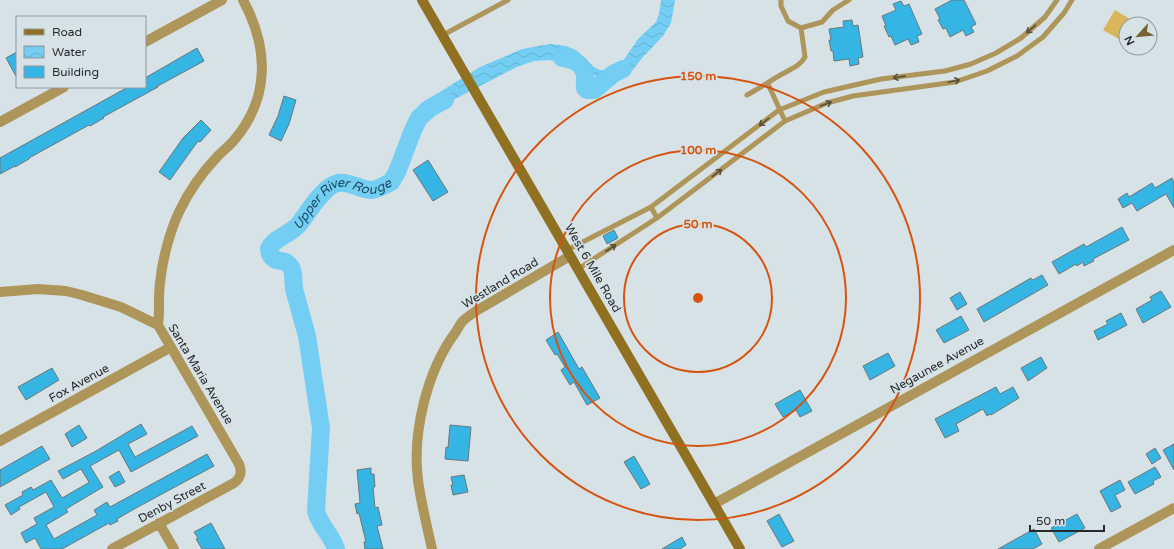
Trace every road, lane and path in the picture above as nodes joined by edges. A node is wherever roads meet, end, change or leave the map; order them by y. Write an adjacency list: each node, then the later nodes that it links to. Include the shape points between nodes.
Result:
1 (222, 0): 13 (street)
2 (243, 0): 26 (street, via 260,42 262,65 259,91 243,128 235,140 203,172 179,212 168,242 160,283)
3 (422, 0): 12 (main road, West 6 Mile Road)
4 (494, 0): 10 (lane)
5 (508, 0): 10 (lane)
6 (781, 0): 11 (lane, via 780,6 788,21)
7 (849, 0): 11 (lane, via 833,10 822,22)
8 (1057, 0): 17 (lane, one-way to 17, via 1045,17 1021,38 971,64 945,71 881,79 824,92)
9 (1072, 0): 18 (lane, one-way to 9, via 827,103 852,96 955,82 987,71 1017,56 1043,37)
10 (493, 7): 12 (lane)
11 (801, 28): 14 (lane, via 806,57 800,64)
12 (443, 35): 23 (main road, West 6 Mile Road)
13 (146, 41)
14 (768, 84): 16 (lane); 17 (lane)
15 (62, 88): 19 (street)
16 (747, 95)
17 (780, 110): 18 (lane); 20 (lane, one-way to 20)
18 (786, 121): 21 (lane, one-way to 18)
19 (0, 122)
20 (651, 207): 21 (lane); 23 (lane)
21 (657, 218): 24 (lane, one-way to 21)
22 (1174, 250): 30 (street, Negaunee Avenue)
23 (569, 253): 24 (main road, West 6 Mile Road); 35 (street, Westland Road, via 464,320 437,363 427,392 417,455 418,480)
24 (578, 269): 30 (main road, West 6 Mile Road)
25 (0, 292): 26 (street, Santa Maria Avenue, via 38,289 71,292 121,307)
26 (158, 325): 27 (street, Santa Maria Avenue)
27 (171, 347): 28 (street, Fox Avenue); 29 (street, Santa Maria Avenue, via 239,464)
28 (0, 441)
29 (241, 475): 32 (street, Denby Street, via 234,483)
30 (714, 504): 36 (main road, West 6 Mile Road)
31 (1174, 508): 37 (street)
32 (159, 523): 33 (street, Denby Street); 34 (street)
33 (112, 549)
34 (174, 549)
35 (432, 549)
36 (740, 549)
37 (1099, 549)

